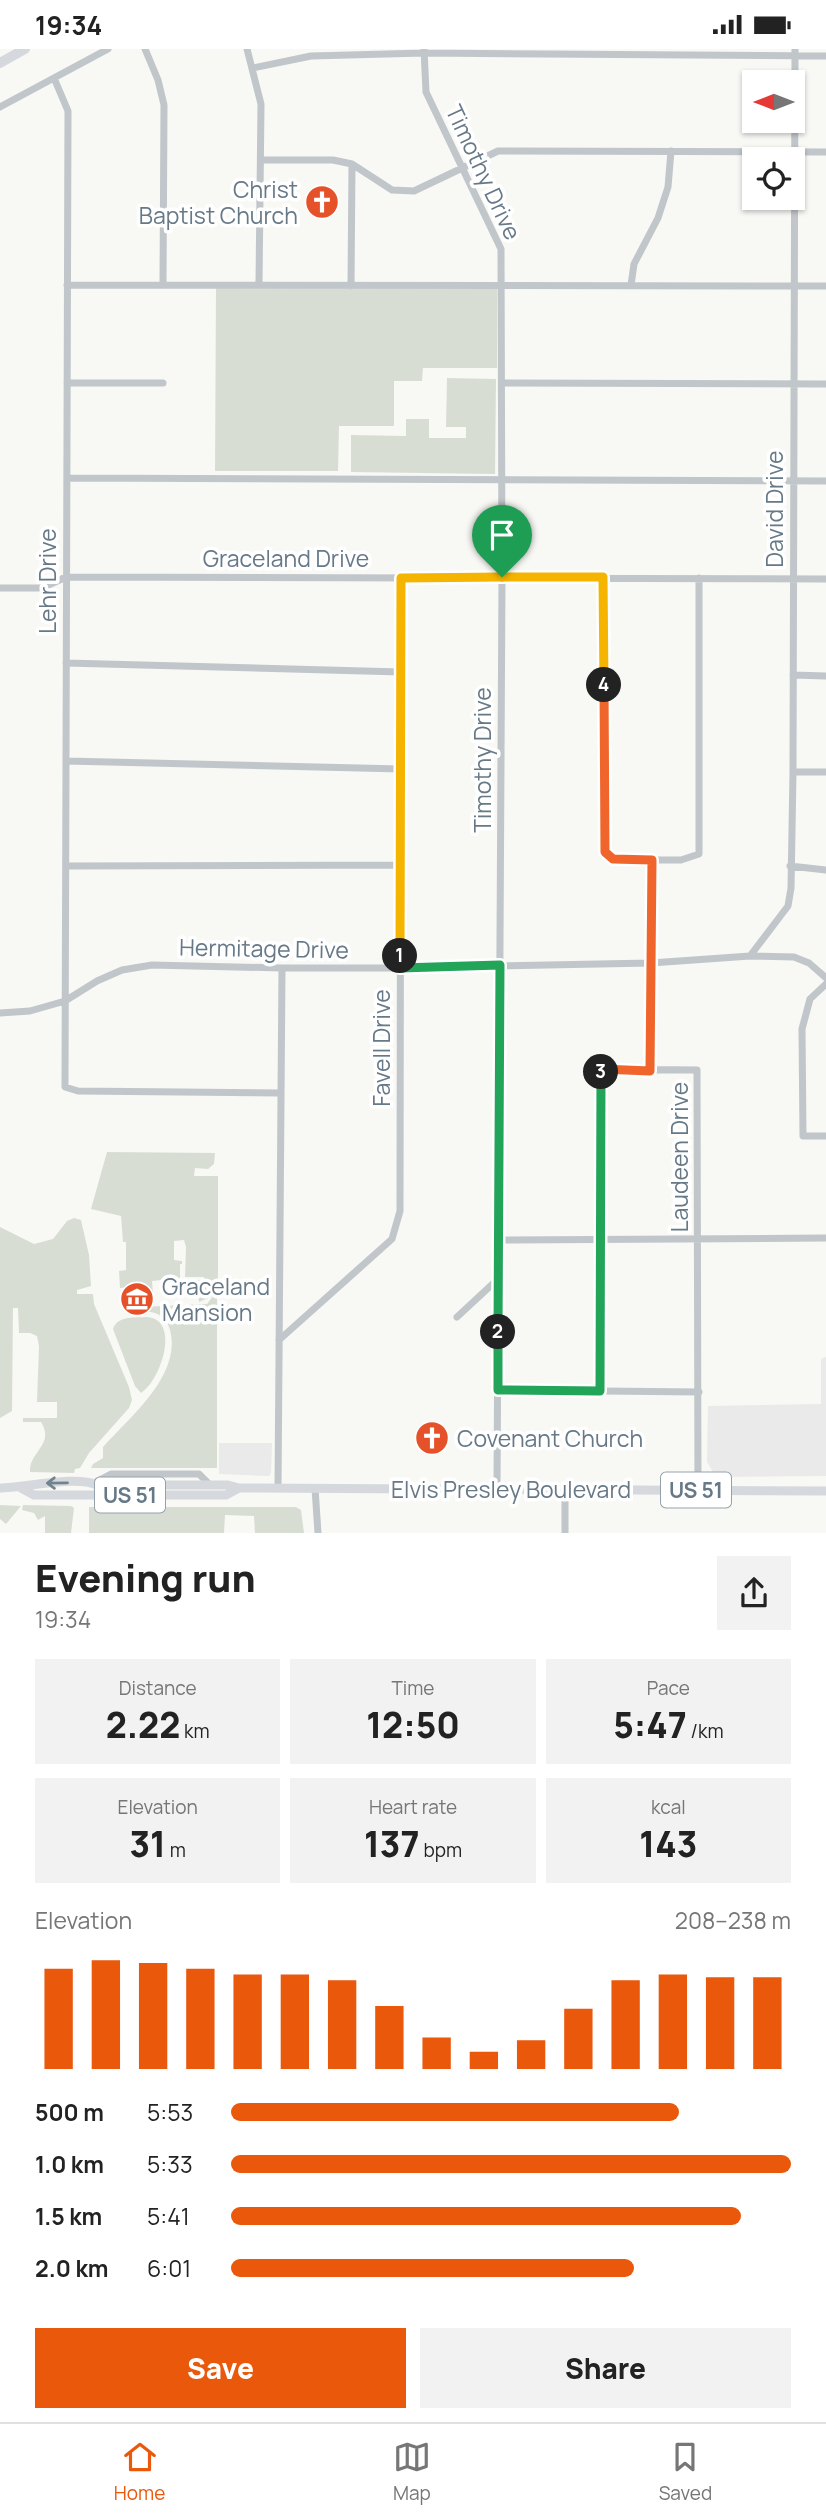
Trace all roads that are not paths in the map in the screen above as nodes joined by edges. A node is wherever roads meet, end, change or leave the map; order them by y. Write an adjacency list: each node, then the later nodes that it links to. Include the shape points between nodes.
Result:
1 (25, 49): 8 (highway)
2 (108, 49): 10 (street)
3 (145, 49): 21 (street, via 164,105)
4 (247, 49): 9 (street)
5 (424, 51): 6 (street); 9 (street, via 312,56); 19 (street, Timothy Drive, via 426,92)
6 (794, 53): 7 (street); 12 (street, David Drive)
7 (826, 56)
8 (0, 63)
9 (253, 68): 17 (street, via 261,104)
10 (54, 78): 11 (street); 23 (street, Lehr Drive, via 68,111)
11 (0, 107)
12 (794, 147)
13 (671, 151): 14 (street); 19 (street, via 498,151); 25 (street, via 668,187 634,264)
14 (742, 151)
15 (805, 151): 16 (street)
16 (826, 152)
17 (261, 160): 18 (street); 22 (street)
18 (352, 164): 19 (street, via 392,190 414,191); 26 (street)
19 (462, 167): 24 (street, Timothy Drive, via 501,249)
20 (794, 210): 27 (street, David Drive)
21 (163, 284): 22 (street); 23 (street)
22 (259, 284): 26 (street)
23 (67, 285): 29 (street, Lehr Drive)
24 (502, 285): 25 (street); 26 (street); 31 (street, Timothy Drive)
25 (631, 285): 27 (street)
26 (351, 286)
27 (793, 286): 28 (street); 32 (street, David Drive)
28 (826, 286)
29 (67, 383): 30 (street); 34 (street, Lehr Drive)
30 (163, 383)
31 (502, 383): 32 (street); 35 (street, Timothy Drive)
32 (793, 383): 33 (street); 36 (street, David Drive)
33 (826, 384)
34 (67, 478): 35 (street); 38 (street, Lehr Drive)
35 (502, 479): 36 (street); 39 (street, Timothy Drive)
36 (793, 481): 37 (street); 43 (street, David Drive)
37 (826, 481)
38 (66, 577): 41 (street, Graceland Drive); 45 (street, Graceland Drive, via 42,588); 46 (street, Lehr Drive)
39 (502, 577): 40 (street, Graceland Drive); 41 (street, Graceland Drive); 61 (street, Timothy Drive)
40 (603, 577): 42 (street, Graceland Drive); 54 (street, via 605,852 613,859)
41 (401, 578): 47 (street, Favell Drive)
42 (699, 578): 43 (street, Graceland Drive); 54 (street, via 699,854 681,860)
43 (793, 579): 44 (street, Graceland Drive); 48 (street, David Drive)
44 (826, 579)
45 (0, 588)
46 (66, 663): 47 (street); 50 (street, Lehr Drive)
47 (401, 671): 51 (street, Favell Drive)
48 (793, 675): 49 (street); 52 (street, David Drive)
49 (826, 676)
50 (66, 761): 51 (street); 56 (street, Lehr Drive)
51 (401, 769): 55 (street, Favell Drive)
52 (793, 772): 53 (street); 57 (street, David Drive)
53 (826, 772)
54 (652, 860): 60 (street, Laudeen Drive)
55 (401, 865): 56 (street); 63 (street, Favell Drive)
56 (66, 866): 66 (street, Lehr Drive)
57 (790, 866): 58 (street); 59 (street, David Drive, via 788,906)
58 (826, 870)
59 (750, 956): 60 (street, Hermitage Drive); 64 (street, Hermitage Drive, via 794,957)
60 (651, 963): 61 (street, Hermitage Drive); 68 (street, Laudeen Drive)
61 (500, 965): 63 (street, Hermitage Drive); 72 (street, Timothy Drive)
62 (282, 968): 63 (street, Hermitage Drive); 66 (street, Hermitage Drive, via 152,965 122,970); 69 (street)
63 (400, 968): 77 (street, Favell Drive, via 400,1211 392,1239)
64 (826, 978)
65 (826, 984): 70 (street, via 810,999 802,1029 803,1136)
66 (65, 1001): 67 (street, Hermitage Drive); 69 (street, Lehr Drive, via 65,1087 78,1091)
67 (0, 1013)
68 (650, 1071): 73 (street, Laudeen Drive, via 697,1070); 74 (street, via 601,1069)
69 (281, 1093): 77 (street)
70 (826, 1136)
71 (826, 1238): 73 (street)
72 (500, 1240): 74 (street); 75 (street, Timothy Drive)
73 (699, 1240): 74 (street); 80 (street, Laudeen Drive)
74 (599, 1241): 79 (street)
75 (499, 1278): 76 (street); 78 (street, Timothy Drive)
76 (457, 1317)
77 (279, 1340): 84 (street)
78 (498, 1390): 79 (street); 86 (street, Timothy Drive)
79 (600, 1391): 80 (street)
80 (699, 1392): 88 (street, Laudeen Drive)
81 (0, 1488): 82 (main road, Elvis Presley Boulevard / US 51)
82 (21, 1488): 83 (main road, Elvis Presley Boulevard / US 51, one-way to 82, via 93,1483); 83 (main road, Elvis Presley Boulevard / US 51, via 34,1495 226,1495)
83 (239, 1488): 84 (main road, Elvis Presley Boulevard / US 51)
84 (278, 1488): 85 (main road, Elvis Presley Boulevard / US 51)
85 (315, 1488): 86 (main road, Elvis Presley Boulevard / US 51); 90 (street)
86 (497, 1489): 87 (main road, Elvis Presley Boulevard / US 51)
87 (565, 1489): 88 (main road, Elvis Presley Boulevard / US 51); 91 (street)
88 (698, 1490): 89 (main road, Elvis Presley Boulevard / US 51)
89 (826, 1491)
90 (318, 1533)
91 (565, 1533)

